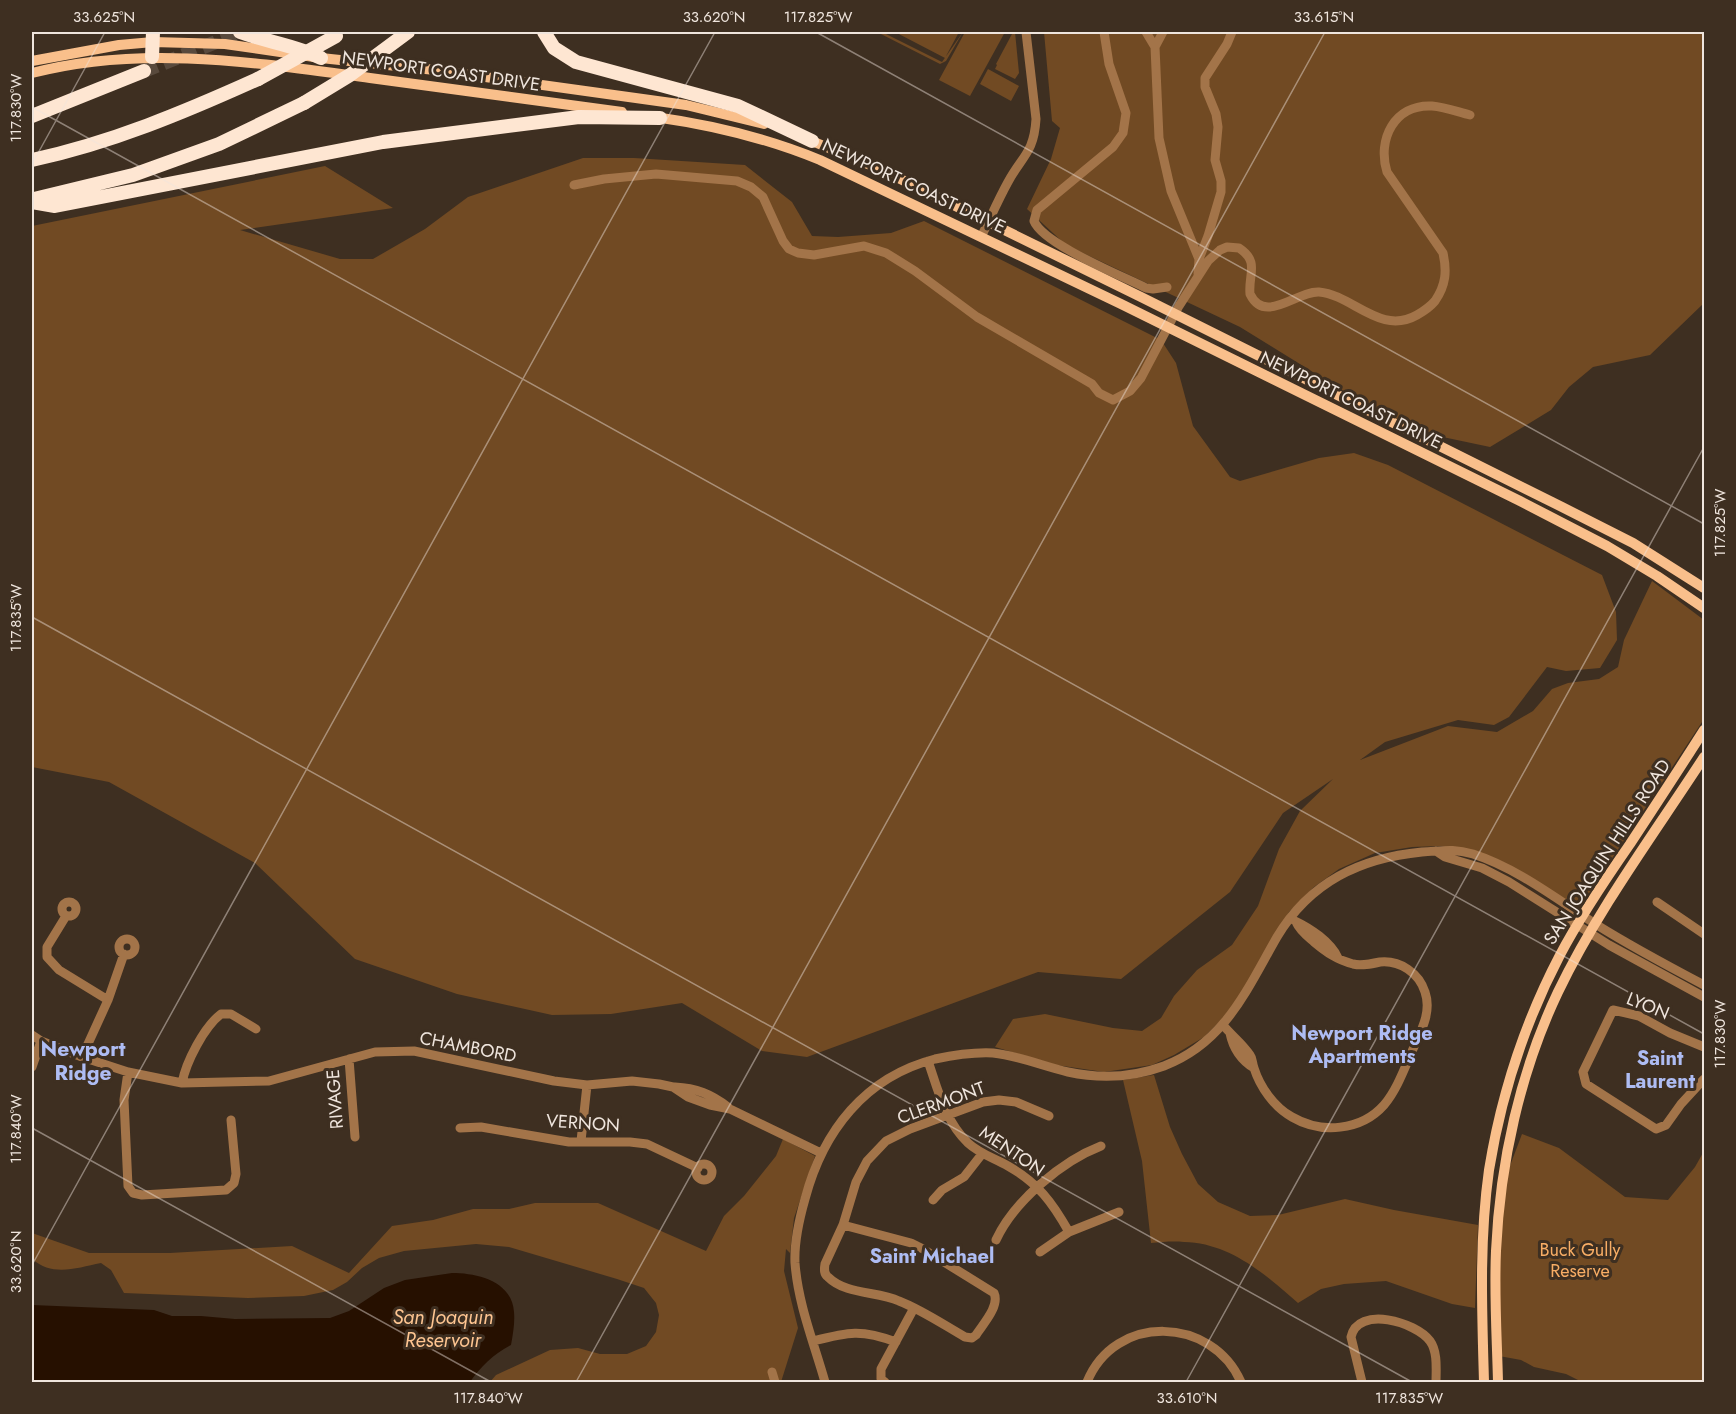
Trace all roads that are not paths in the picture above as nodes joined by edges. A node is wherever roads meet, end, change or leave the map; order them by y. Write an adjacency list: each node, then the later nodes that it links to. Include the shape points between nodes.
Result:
1 (240, 32): 13 (highway, via 304,49)
2 (408, 32): 23 (highway, bridge, via 304,103 219,144 133,175)
3 (544, 32): 20 (highway, via 554,48 576,63 738,106)
4 (1026, 32): 24 (street, via 1035,132)
5 (1104, 32): 28 (street, via 1109,64 1126,113 1123,133 1113,147 1037,210 1034,221 1043,234 1073,252 1146,288)
6 (1146, 32): 11 (street)
7 (1163, 32): 11 (street)
8 (1232, 32): 26 (street, via 1205,78 1218,127 1215,160 1221,192)
9 (339, 34): 21 (highway, bridge, via 258,79 180,114)
10 (153, 37): 12 (highway); 13 (main road, NEWPORT COAST DRIVE); 14 (main road, NEWPORT COAST DRIVE)
11 (1155, 47): 26 (street, via 1163,161)
12 (152, 57): 16 (main road, NEWPORT COAST DRIVE, via 77,63); 19 (main road, NEWPORT COAST DRIVE, via 220,59)
13 (321, 58): 20 (main road, NEWPORT COAST DRIVE, via 686,105 745,118)
14 (32, 61)
15 (144, 71): 18 (highway)
16 (32, 73)
17 (1470, 115): 27 (street, via 1431,106 1410,110 1395,121 1384,142 1387,172 1440,247 1446,265 1441,291 1433,304 1417,315 1395,321 1378,318 1321,292 1305,293 1266,308 1250,294 1251,259 1232,247 1215,254)
18 (32, 116)
19 (660, 118): 23 (highway, via 579,117 430,136 342,149 55,206); 25 (main road, NEWPORT COAST DRIVE, via 735,131 795,150)
20 (812, 141): 24 (main road, NEWPORT COAST DRIVE, via 882,170)
21 (32, 160)
22 (574, 184): 30 (street, via 656,174 736,181 751,187 763,197 789,249 814,255 864,246 886,253 977,317 1113,400 1130,391 1141,378)
23 (32, 201)
24 (988, 223): 25 (street); 29 (main road, NEWPORT COAST DRIVE)
25 (981, 237): 30 (main road, NEWPORT COAST DRIVE)
26 (1199, 259): 27 (street)
27 (1196, 279): 29 (street)
28 (1167, 287)
29 (1174, 314): 30 (street); 31 (main road, NEWPORT COAST DRIVE, via 1623,538)
30 (1168, 327): 32 (main road, NEWPORT COAST DRIVE, via 1607,546)
31 (1704, 588)
32 (1704, 608)
33 (1704, 730): 38 (main road, SAN JOAQUIN HILLS ROAD)
34 (1704, 757): 39 (main road, SAN JOAQUIN HILLS ROAD)
35 (1657, 902): 40 (street)
36 (66, 916): 44 (street, via 47,947 47,957 59,970)
37 (1293, 920): 38 (street, via 1313,895 1360,864 1436,851 1491,873); 45 (street); 45 (street, via 1320,938 1338,958 1361,965 1394,963 1412,972 1422,985 1427,998 1426,1017 1399,1080 1384,1104 1369,1118 1350,1126 1301,1122 1282,1111 1263,1087 1252,1058)
38 (1581, 921): 39 (street); 86 (main road, SAN JOAQUIN HILLS ROAD, via 1560,954 1530,1023 1497,1129 1482,1252)
39 (1592, 928): 42 (street); 43 (street, via 1637,961); 87 (main road, SAN JOAQUIN HILLS ROAD, via 1557,994 1512,1125 1496,1252)
40 (1704, 934)
41 (124, 954): 44 (street)
42 (1704, 986)
43 (1704, 997)
44 (108, 1000): 50 (street)
45 (1223, 1025): 52 (street, via 1184,1058 1132,1074 1069,1072 992,1053 957,1054)
46 (256, 1029): 56 (street, via 231,1014 221,1014 213,1020 185,1068)
47 (32, 1035): 48 (street, CHAMBORD)
48 (41, 1041): 50 (street, CHAMBORD); 53 (street)
49 (1704, 1047): 55 (street, LYON, via 1639,1016 1613,1010 1583,1072 1586,1084 1656,1129 1666,1125)
50 (82, 1057): 54 (street, CHAMBORD)
51 (349, 1059): 56 (street, CHAMBORD, via 270,1081); 57 (street, CHAMBORD, via 414,1051); 62 (street, RIVAGE)
52 (928, 1061): 58 (street, MENTON); 65 (street, via 899,1071 861,1097)
53 (32, 1067)
54 (128, 1072): 56 (street, CHAMBORD); 60 (street, via 124,1111 128,1186 133,1193 226,1190 234,1183 236,1174)
55 (1704, 1079)
56 (182, 1083)
57 (587, 1085): 63 (street); 65 (street, CHAMBORD, via 632,1081 713,1095 730,1109)
58 (947, 1115): 59 (street, CLERMONT, via 999,1100 1016,1102); 66 (street, MENTON, via 967,1142); 71 (street, CLERMONT, via 886,1142 867,1161)
59 (1049, 1116)
60 (231, 1120)
61 (460, 1128): 63 (street, VERNON, via 481,1127)
62 (355, 1137)
63 (580, 1141): 67 (street, VERNON, via 647,1144)
64 (1101, 1146): 68 (street, via 1070,1161)
65 (821, 1153): 76 (street, via 797,1227 795,1260 799,1292)
66 (982, 1154): 68 (street, MENTON); 69 (street, via 964,1177)
67 (698, 1168)
68 (1038, 1187): 72 (street, MENTON); 73 (street, via 1006,1222)
69 (933, 1200)
70 (1119, 1212): 72 (street)
71 (843, 1225): 75 (street, CLERMONT, via 825,1264 826,1276 852,1289); 75 (street, via 911,1243 994,1293 996,1298 996,1304 972,1338)
72 (1069, 1232): 74 (street)
73 (996, 1240)
74 (1040, 1252)
75 (914, 1308): 77 (street)
76 (813, 1341): 77 (street, via 862,1332); 81 (street)
77 (896, 1342): 79 (street, via 881,1369)
78 (772, 1372): 80 (street)
79 (882, 1378)
80 (775, 1383)
81 (825, 1383)
82 (1087, 1383): 83 (street, via 1106,1354 1128,1339 1148,1332 1171,1331 1188,1334 1216,1350 1235,1370)
83 (1241, 1383)
84 (1362, 1383): 85 (street, via 1351,1337 1361,1322 1375,1318 1419,1331 1431,1342 1436,1357)
85 (1436, 1383)
86 (1484, 1383)
87 (1498, 1383)

